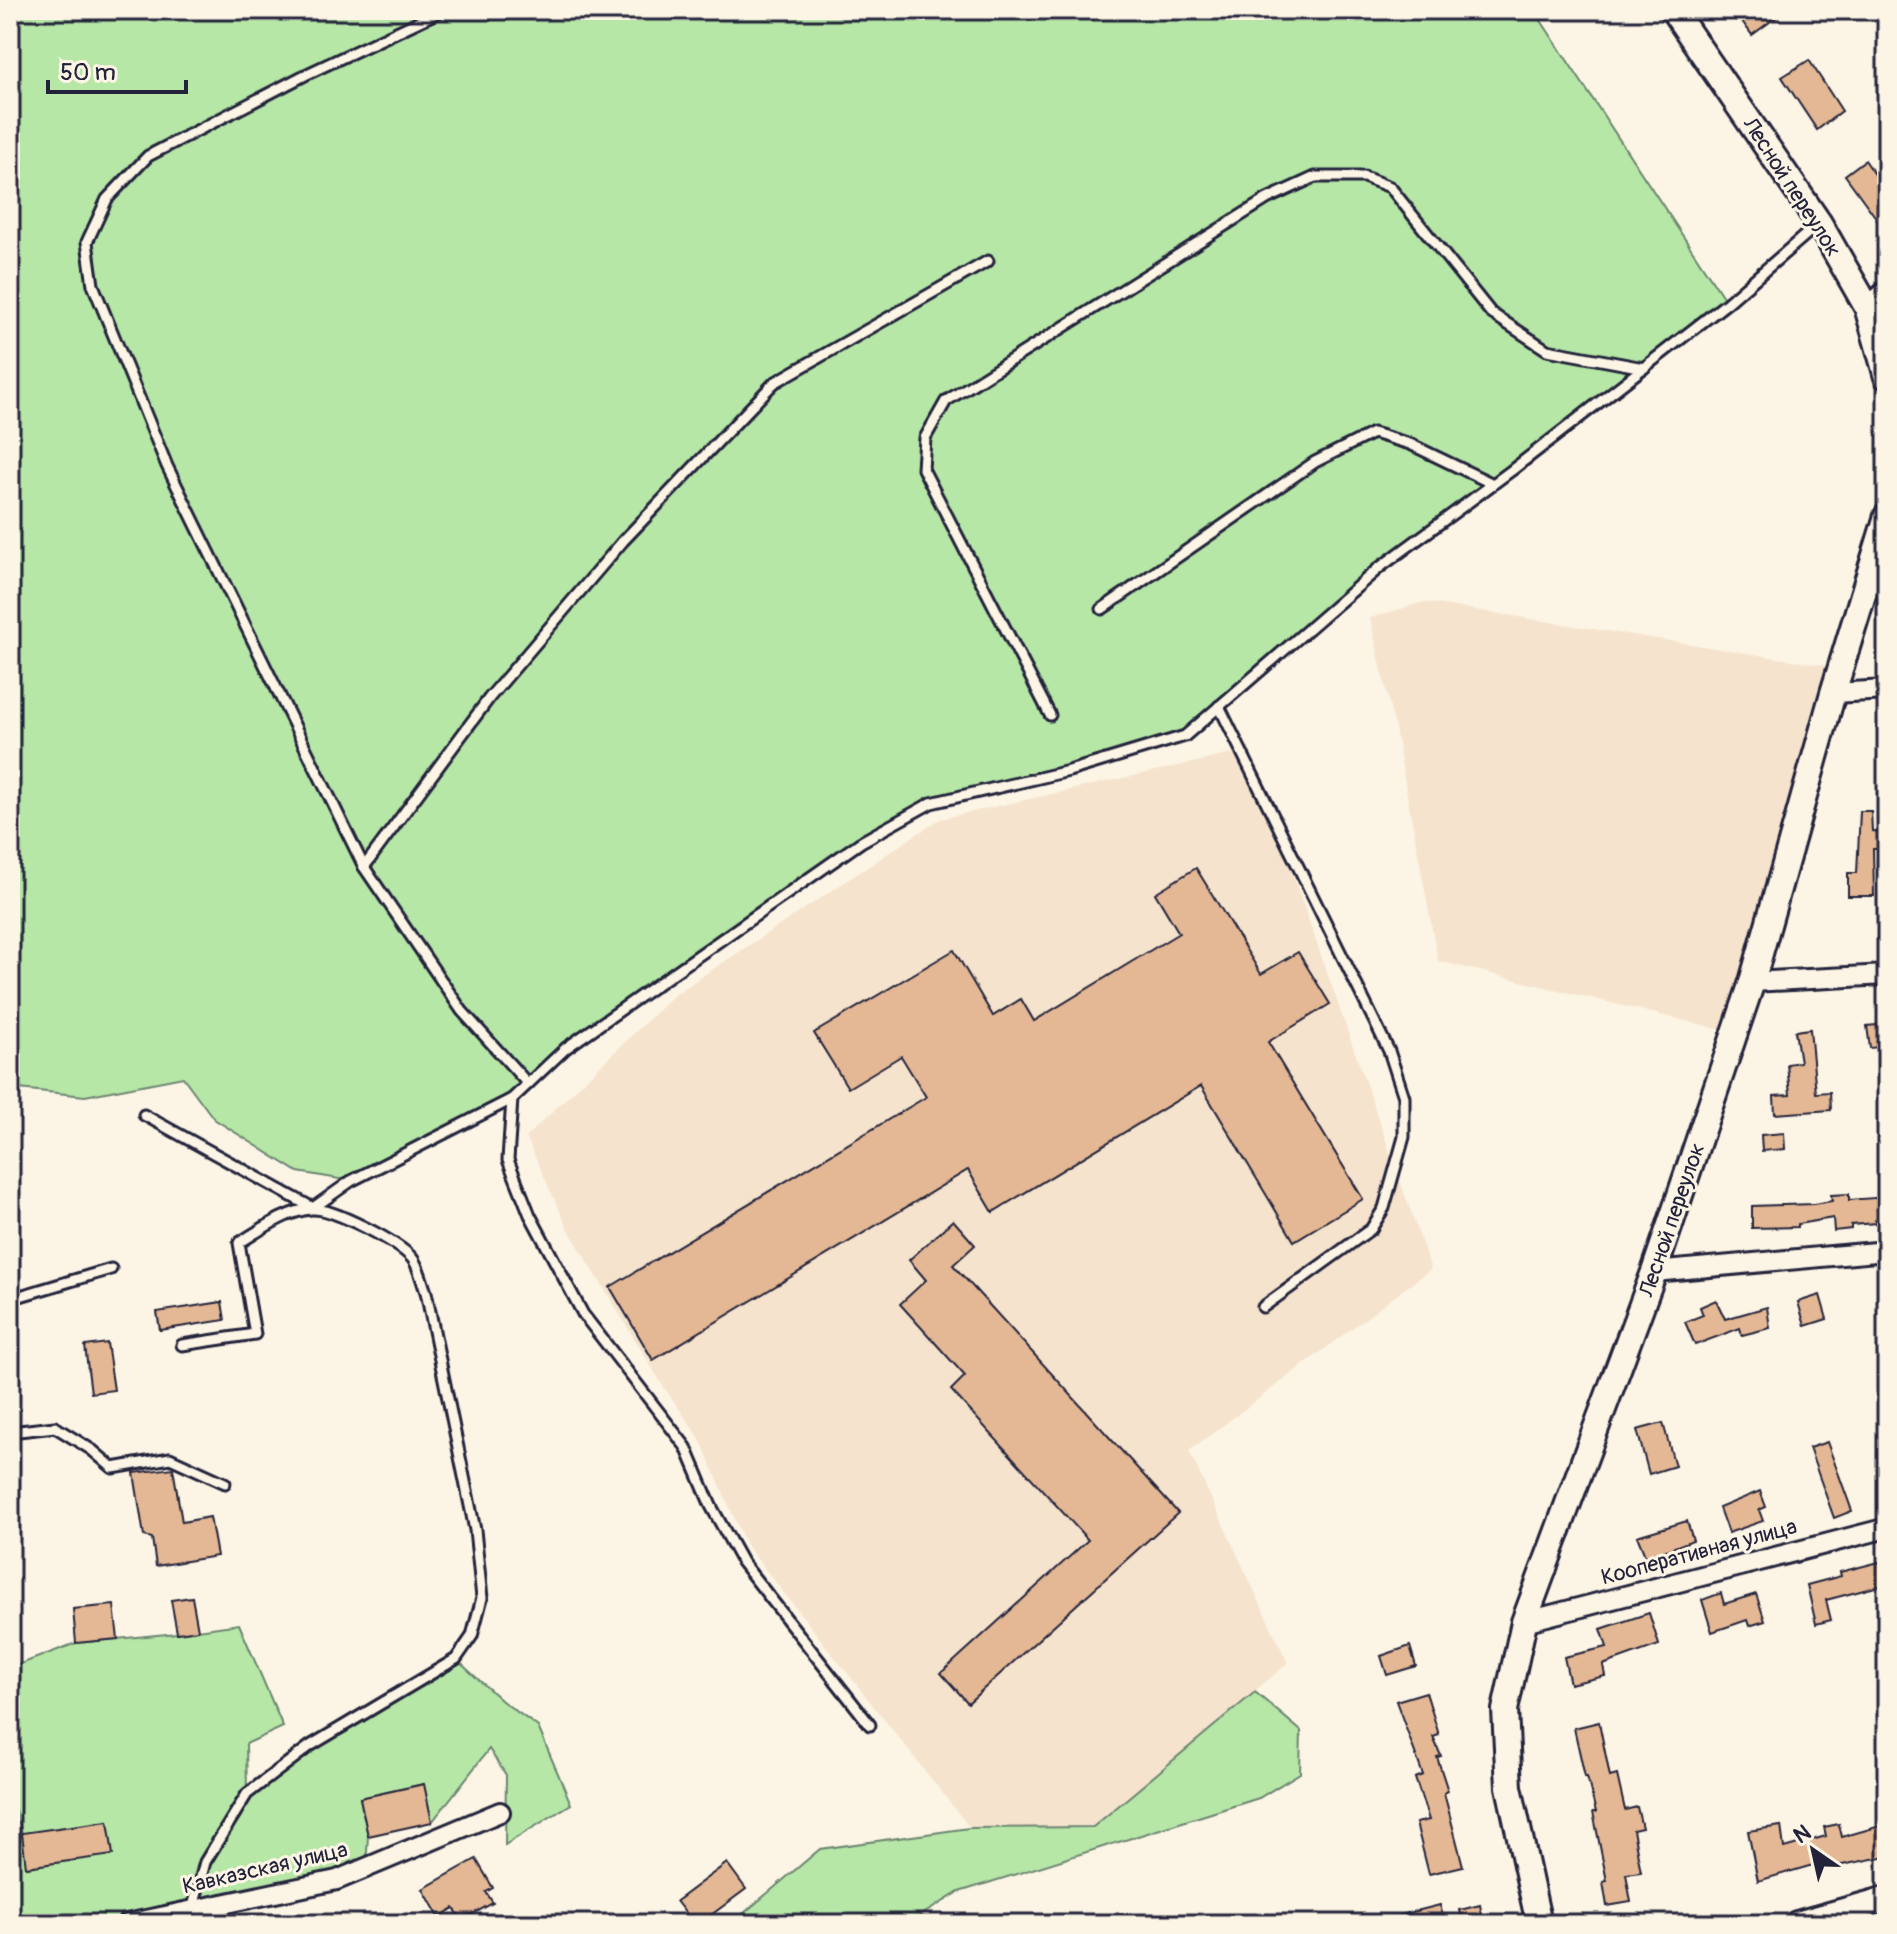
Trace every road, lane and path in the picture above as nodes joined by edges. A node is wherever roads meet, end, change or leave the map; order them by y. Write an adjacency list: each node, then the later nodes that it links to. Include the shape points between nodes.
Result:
1 (443, 10): 16 (lane, via 148,156 107,199 87,242 93,285 167,466)
2 (1673, 10): 3 (main road, Лесной переулок)
3 (1819, 223): 6 (main road, Лесной переулок); 7 (lane)
4 (988, 261): 16 (lane, via 774,383 623,541 490,697)
5 (1887, 290): 6 (street)
6 (1867, 307): 8 (main road, Лесной переулок)
7 (1644, 368): 9 (lane); 15 (lane, via 1547,350 1491,313 1390,187 1364,177 1315,177 1267,199 946,401 925,438 923,469)
8 (1887, 377)
9 (1493, 484): 11 (lane, via 1410,444 1373,433 1315,462); 14 (lane, via 1379,568)
10 (1887, 516): 13 (main road, Лесной переулок)
11 (1102, 609)
12 (1887, 690): 13 (street)
13 (1833, 693): 18 (main road, Лесной переулок)
14 (1219, 706): 19 (lane, via 1185,736 1069,771 931,803 861,842 735,929 566,1048); 27 (lane, via 1389,1051 1404,1097 1404,1137 1384,1208 1371,1229)
15 (1050, 715)
16 (364, 867): 19 (lane, via 462,1011)
17 (1887, 975): 18 (street)
18 (1752, 982): 25 (main road, Лесной переулок)
19 (528, 1084): 20 (lane)
20 (512, 1099): 22 (lane, via 351,1181); 33 (lane, via 508,1160 530,1215 583,1314 686,1447 742,1562)
21 (144, 1115): 22 (lane)
22 (313, 1208): 28 (lane, via 276,1220 239,1243 255,1334); 36 (lane, via 390,1239 414,1260 426,1292 475,1530 482,1598 472,1636 456,1659 310,1746 247,1794 205,1862)
23 (1887, 1251): 25 (street)
24 (111, 1269): 26 (lane)
25 (1654, 1272): 32 (main road, Лесной переулок)
26 (10, 1299)
27 (1263, 1307)
28 (182, 1345)
29 (10, 1432): 30 (lane, via 55,1427 113,1468 170,1458)
30 (225, 1483)
31 (1887, 1528): 32 (street, Кооперативная улица)
32 (1524, 1622): 38 (main road, Лесной переулок, via 1505,1710 1509,1787)
33 (870, 1725)
34 (500, 1812): 36 (street, Кавказская улица, via 337,1880)
35 (1887, 1899): 39 (main road)
36 (192, 1911): 37 (street, Кавказская улица)
37 (127, 1924)
38 (1539, 1924)
39 (1797, 1924)

